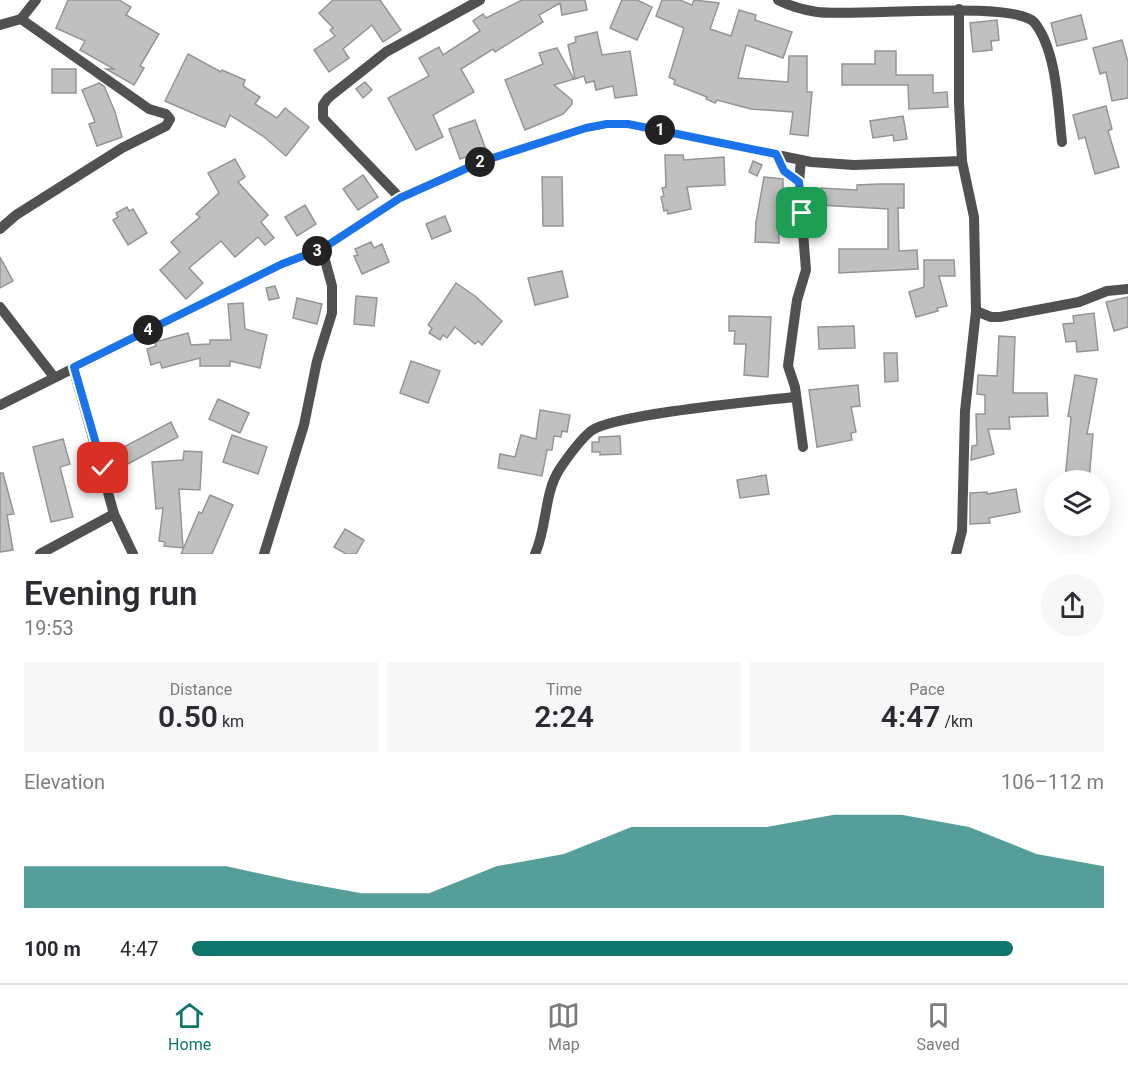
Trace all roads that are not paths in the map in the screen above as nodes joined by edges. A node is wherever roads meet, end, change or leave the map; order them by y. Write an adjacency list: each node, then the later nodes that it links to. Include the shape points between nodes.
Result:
1 (36, 0): 7 (street)
2 (480, 0): 14 (street, via 386,51 323,105 323,118)
3 (778, 0): 4 (street)
4 (792, 2): 5 (street)
5 (807, 5): 6 (street, via 857,12)
6 (959, 9): 9 (street, via 1017,12 1033,21 1053,69); 12 (street)
7 (21, 19): 8 (street); 15 (street, via 149,109 170,119 169,124 122,148)
8 (0, 26)
9 (1062, 142)
10 (776, 154): 11 (street); 13 (street, via 784,171); 14 (street, via 628,124 607,124 517,148)
11 (801, 160): 12 (street, via 854,165); 13 (street)
12 (962, 161): 19 (street, via 974,217)
13 (799, 182): 22 (street, via 806,270 797,300 788,366)
14 (400, 198): 16 (street)
15 (0, 229)
16 (322, 249): 20 (street, via 282,264); 28 (street, via 332,286 332,313)
17 (1128, 289): 19 (street, via 1000,317)
18 (0, 307): 21 (street)
19 (976, 311): 30 (street, via 964,411 962,531)
20 (74, 367): 21 (street); 25 (street)
21 (54, 377): 23 (street)
22 (795, 397): 24 (street); 29 (street, via 636,419 592,431 558,471 542,540)
23 (0, 405)
24 (803, 447)
25 (114, 514): 26 (street); 27 (street)
26 (40, 554)
27 (133, 554)
28 (264, 554)
29 (535, 554)
30 (956, 554)

